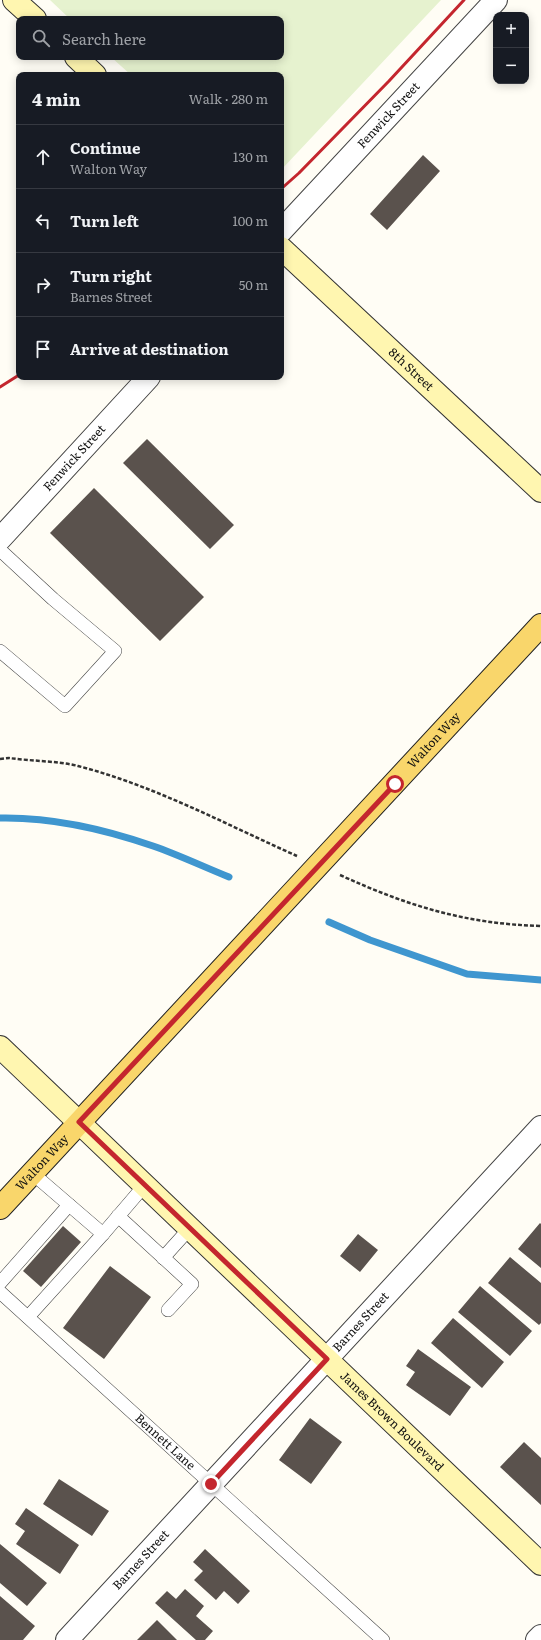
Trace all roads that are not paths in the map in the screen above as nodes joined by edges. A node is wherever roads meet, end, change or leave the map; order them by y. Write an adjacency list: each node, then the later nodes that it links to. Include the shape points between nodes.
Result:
1 (14, 0): 3 (street)
2 (496, 0): 6 (street, Fenwick Street)
3 (32, 16)
4 (79, 60): 5 (street)
5 (92, 72)
6 (284, 228)
7 (284, 251): 9 (street, 8th Street)
8 (146, 380): 10 (street, Fenwick Street)
9 (541, 491)
10 (0, 539)
11 (0, 550): 13 (lane, via 115,651 65,706)
12 (541, 625): 15 (main road, Walton Way)
13 (0, 651)
14 (0, 1047): 15 (street, James Brown Boulevard)
15 (79, 1122): 17 (main road, Walton Way); 18 (street, James Brown Boulevard)
16 (541, 1127): 29 (street, Barnes Street)
17 (32, 1173): 19 (lane); 20 (main road, Walton Way)
18 (144, 1186): 21 (lane); 22 (street, James Brown Boulevard)
19 (69, 1205): 23 (lane); 25 (lane, via 43,1242)
20 (0, 1208)
21 (118, 1216): 23 (lane); 24 (lane)
22 (190, 1228): 24 (lane); 29 (street, James Brown Boulevard)
23 (103, 1234): 28 (lane, via 68,1265)
24 (163, 1258): 27 (lane, via 192,1284)
25 (0, 1283)
26 (0, 1292): 28 (lane, Bennett Lane)
27 (168, 1310)
28 (28, 1317): 30 (lane, Bennett Lane)
29 (327, 1359): 30 (street, Barnes Street); 31 (street, James Brown Boulevard)
30 (211, 1484): 33 (street, Barnes Street); 34 (lane, Bennett Lane)
31 (541, 1564)
32 (541, 1636): 35 (street)
33 (67, 1640)
34 (383, 1640)
35 (537, 1640)

